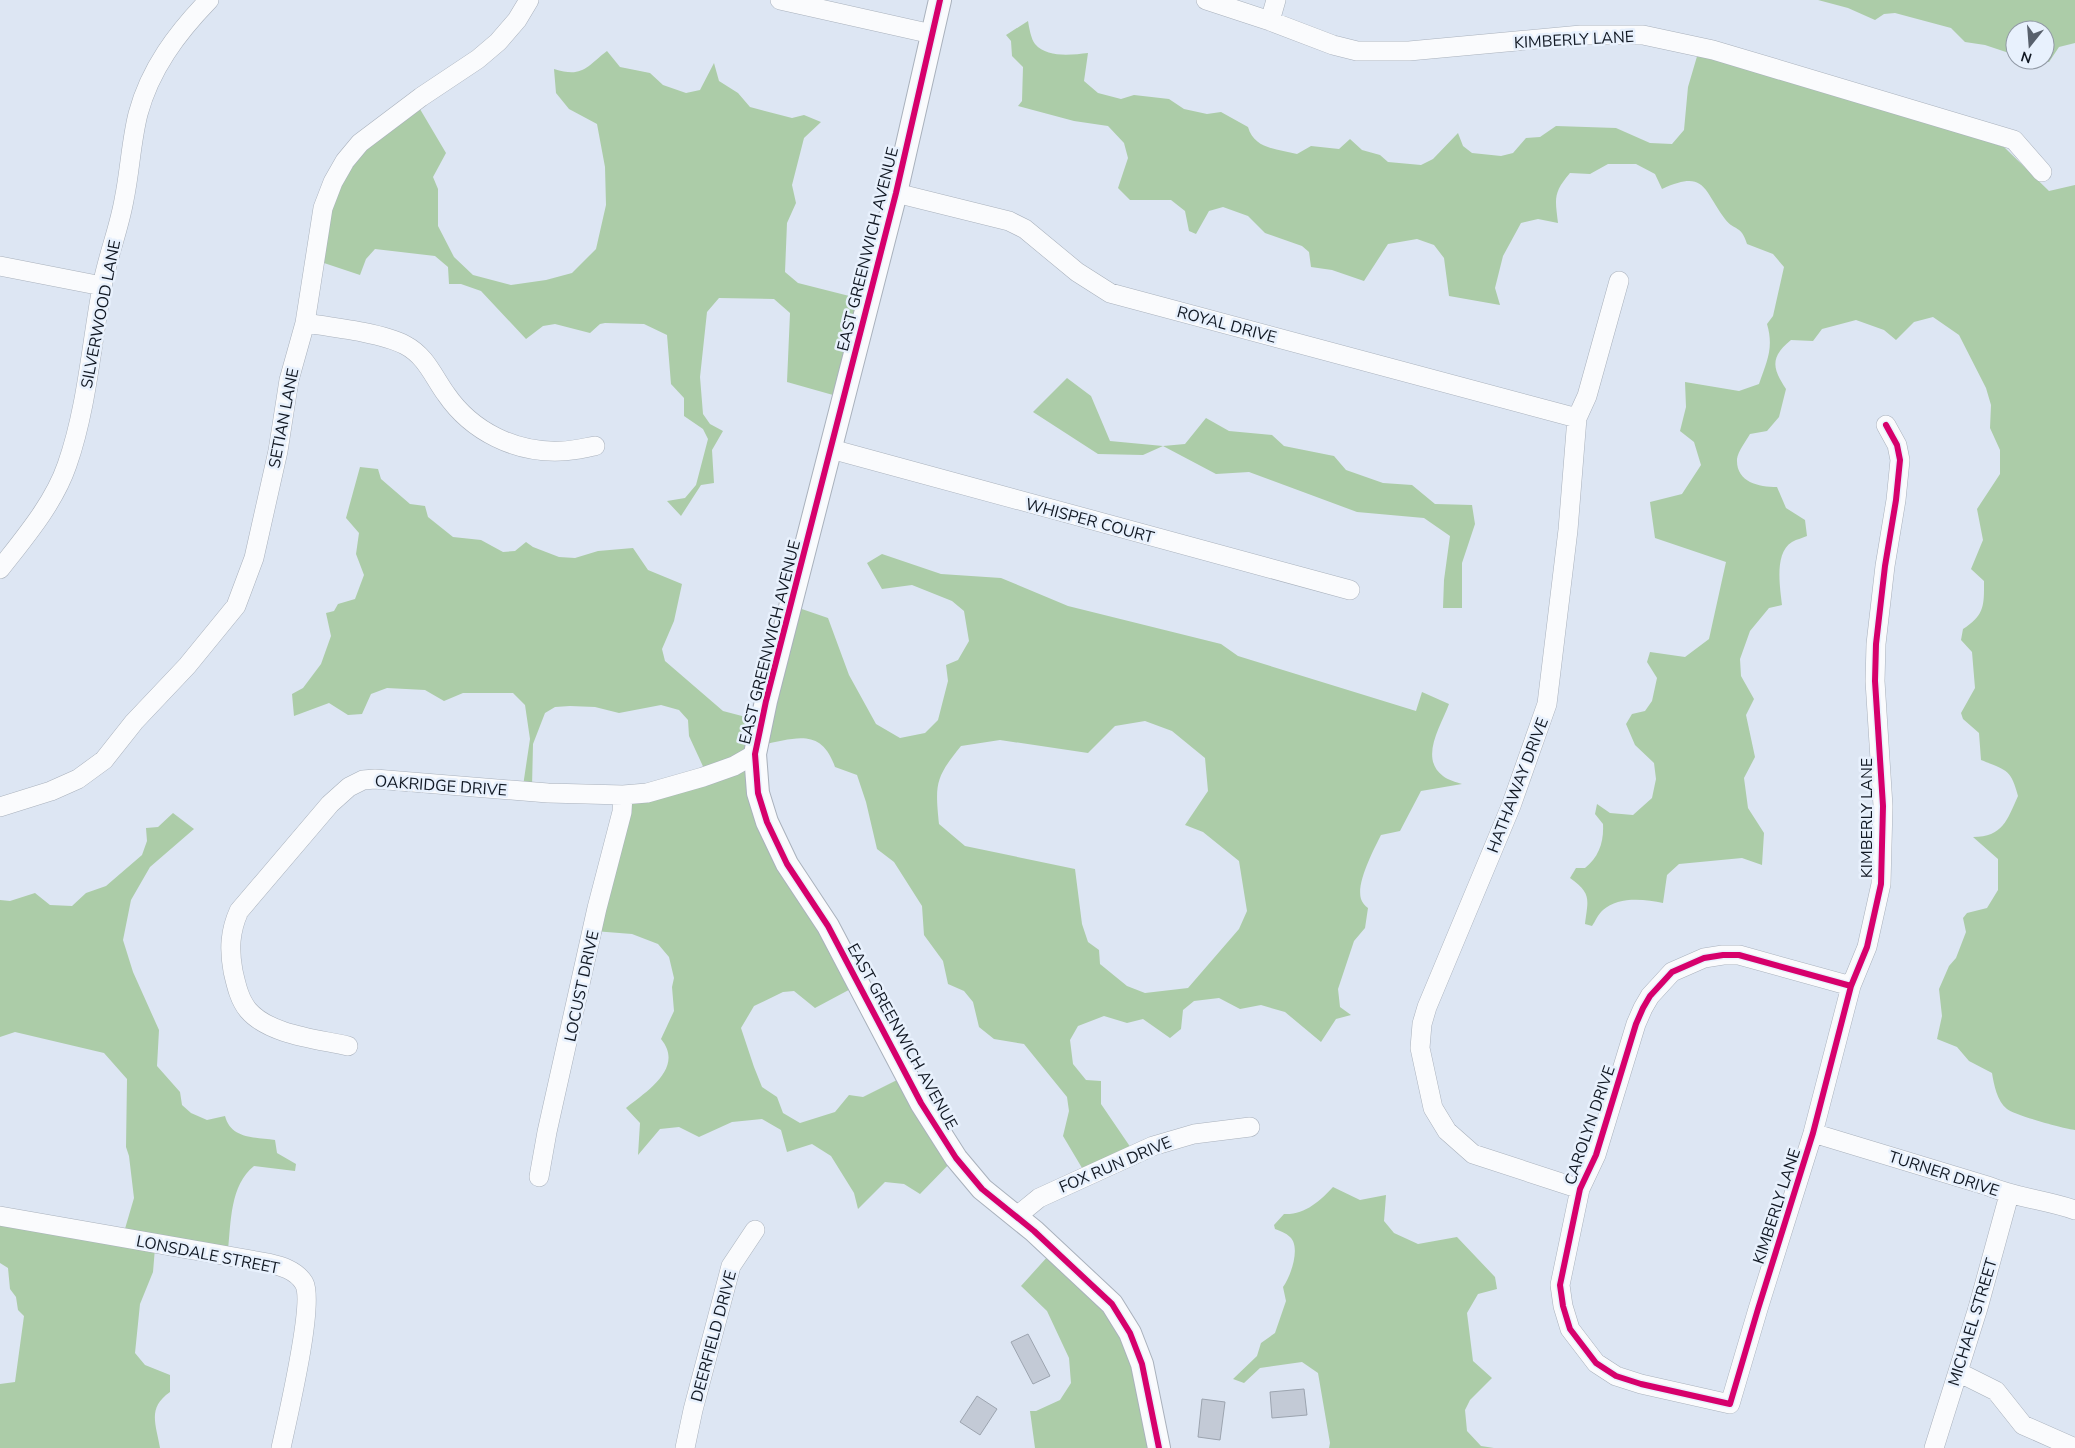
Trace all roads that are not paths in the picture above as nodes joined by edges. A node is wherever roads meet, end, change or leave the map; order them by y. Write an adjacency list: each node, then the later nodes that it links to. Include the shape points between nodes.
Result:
1 (209, 0): 13 (street, SILVERWOOD LANE, via 191,18 152,73 138,116 124,201)
2 (529, 0): 14 (street, SETIAN LANE, via 517,20 478,59 379,127 345,161 324,208)
3 (780, 0): 8 (street)
4 (940, 0): 8 (street, EAST GREENWICH AVENUE)
5 (1206, 0): 7 (street, KIMBERLY LANE)
6 (1276, 0): 7 (street)
7 (1270, 21): 9 (street, KIMBERLY LANE, via 1357,51 1409,51 1581,35 1660,38 1712,50 2014,140)
8 (932, 34): 10 (street, EAST GREENWICH AVENUE)
9 (2042, 172)
10 (896, 193): 15 (street, ROYAL DRIVE, via 1009,221 1025,228 1077,272 1110,293); 18 (street, EAST GREENWICH AVENUE)
11 (0, 266): 13 (street)
12 (1619, 282): 15 (street, HATHAWAY DRIVE, via 1587,396)
13 (102, 286): 19 (street, SILVERWOOD LANE, via 83,400 67,466 52,496)
14 (305, 323): 17 (street, via 384,337 405,344 422,356 461,412 499,440 526,448 561,451); 23 (street, SETIAN LANE, via 289,380 278,451 254,558 236,606 104,760 78,779 51,791)
15 (1576, 418): 29 (street, HATHAWAY DRIVE, via 1568,530 1547,704 1511,806 1427,1007 1420,1048 1433,1108 1447,1131 1466,1148 1481,1157)
16 (1886, 426): 24 (street, KIMBERLY LANE, via 1897,445 1900,460 1876,644 1875,681 1883,806 1881,884 1866,947)
17 (595, 446)
18 (831, 449): 20 (street, WHISPER COURT); 21 (street, EAST GREENWICH AVENUE)
19 (0, 569)
20 (1350, 590)
21 (755, 754): 22 (street, OAKRIDGE DRIVE, via 703,777 647,793); 33 (street, EAST GREENWICH AVENUE, via 758,792 767,822 787,864 828,926 921,1103 956,1158 982,1189)
22 (623, 795): 25 (street, OAKRIDGE DRIVE, via 548,793 375,778 349,787 330,804 239,911 233,924 230,957 237,989 258,1020 275,1028); 28 (street, LOCUST DRIVE, via 622,812 597,908)
23 (0, 806)
24 (1851, 986): 27 (street, KIMBERLY LANE); 29 (street, CAROLYN DRIVE, via 1739,955 1704,958 1672,972 1650,996 1636,1024 1596,1155)
25 (348, 1046)
26 (1250, 1127): 33 (street, FOX RUN DRIVE, via 1194,1134 1153,1146 1039,1198)
27 (1814, 1133): 30 (street, TURNER DRIVE); 36 (street, KIMBERLY LANE)
28 (539, 1177)
29 (1580, 1189): 36 (street, CAROLYN DRIVE, via 1560,1285 1570,1329 1596,1363 1616,1376)
30 (2009, 1195): 31 (street, TURNER DRIVE, via 2060,1204); 35 (street, MICHAEL STREET)
31 (2075, 1210)
32 (0, 1216): 37 (street, LONSDALE STREET, via 268,1263 297,1275 307,1293 302,1339)
33 (1017, 1216): 39 (street, EAST GREENWICH AVENUE, via 1112,1304 1130,1333 1142,1364)
34 (756, 1230): 38 (street, DEERFIELD DRIVE, via 731,1266)
35 (1958, 1372): 40 (street, MICHAEL STREET); 41 (street, via 1996,1391 2023,1425)
36 (1730, 1404)
37 (281, 1448)
38 (685, 1448)
39 (1159, 1448)
40 (1934, 1448)
41 (2075, 1448)

